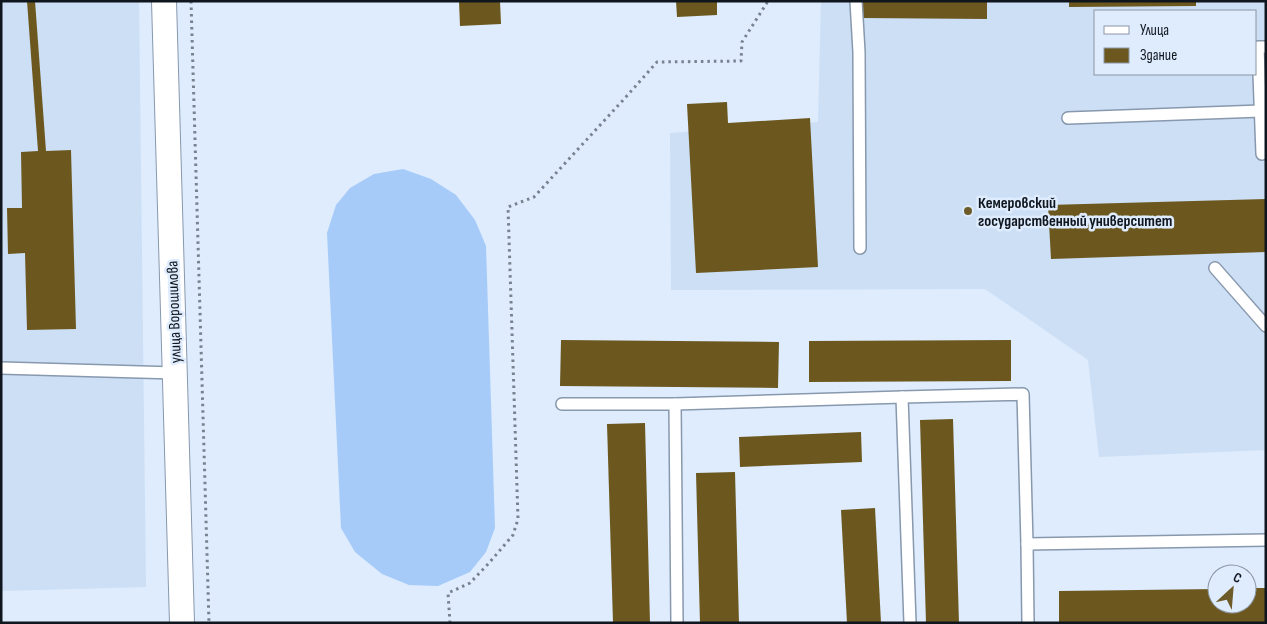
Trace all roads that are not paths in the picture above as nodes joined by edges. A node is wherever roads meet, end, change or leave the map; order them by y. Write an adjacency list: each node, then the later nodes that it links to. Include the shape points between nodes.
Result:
1 (164, 1): 11 (street, улица Ворошилова)
2 (856, 1): 7 (lane)
3 (1266, 47): 4 (lane, via 1258,47)
4 (1261, 111): 5 (lane); 6 (lane)
5 (1068, 118)
6 (1262, 154)
7 (860, 248)
8 (1215, 268): 9 (lane)
9 (1266, 326)
10 (1, 368): 11 (lane)
11 (175, 373): 17 (street, улица Ворошилова)
12 (902, 397): 14 (lane); 16 (lane, via 1023,394); 19 (lane)
13 (562, 404): 14 (lane)
14 (675, 404): 18 (lane)
15 (1266, 540): 16 (lane)
16 (1027, 544): 20 (lane)
17 (182, 623)
18 (677, 623)
19 (910, 623)
20 (1028, 623)

